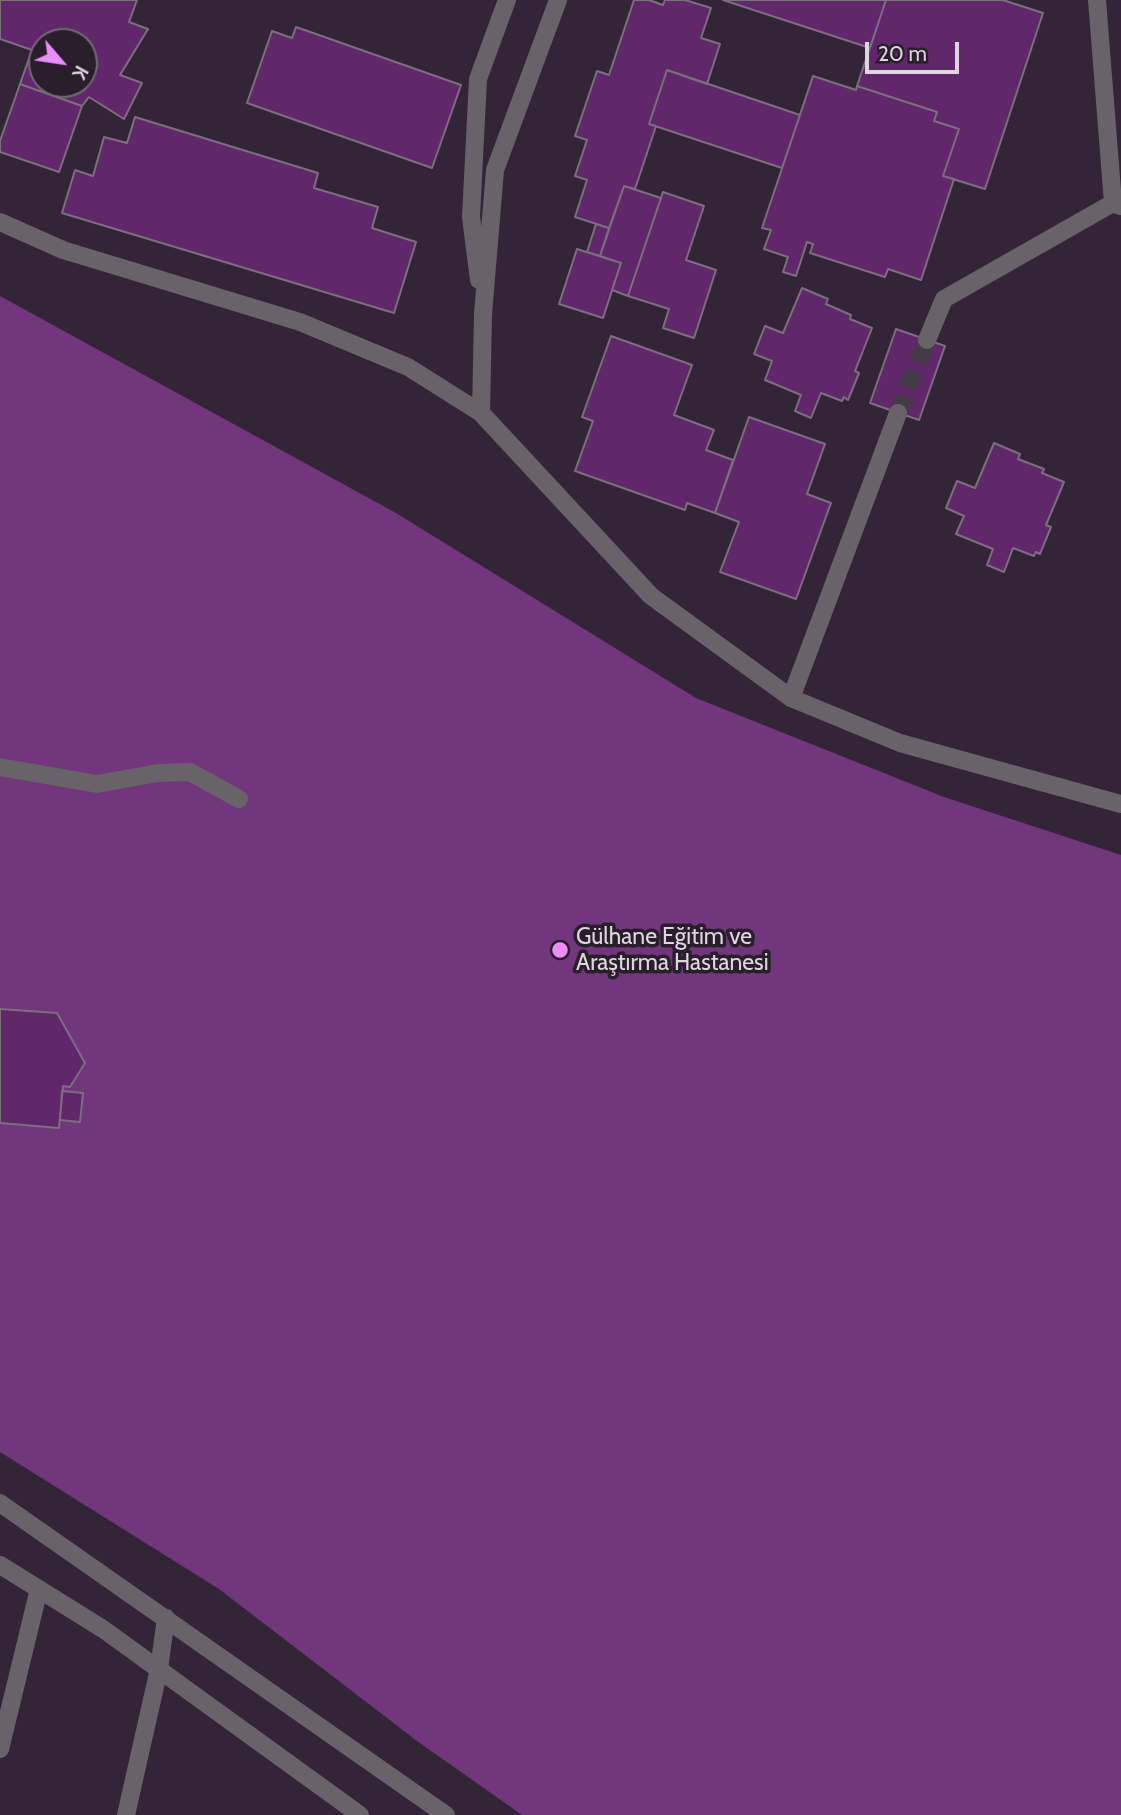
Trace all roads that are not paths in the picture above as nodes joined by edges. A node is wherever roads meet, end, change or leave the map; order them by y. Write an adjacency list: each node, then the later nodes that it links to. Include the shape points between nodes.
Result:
1 (507, 0): 6 (lane, via 478,79 471,217)
2 (558, 0): 6 (lane, via 495,170)
3 (1097, 0): 4 (lane)
4 (1117, 204): 7 (lane, via 944,299)
5 (0, 222): 8 (lane, via 63,250 300,321 408,367)
6 (484, 314): 8 (lane)
7 (927, 340)
8 (481, 412): 10 (lane, via 651,596)
9 (898, 413): 10 (lane)
10 (791, 698): 13 (lane, via 900,743)
11 (0, 767): 12 (lane, via 97,784 190,772)
12 (239, 799)
13 (1121, 804)
14 (0, 1503): 17 (lane)
15 (0, 1564): 16 (lane)
16 (39, 1588): 18 (lane); 19 (lane)
17 (166, 1618): 18 (lane); 22 (lane)
18 (159, 1669): 20 (lane); 21 (lane)
19 (0, 1749)
20 (126, 1815)
21 (360, 1815)
22 (446, 1815)

